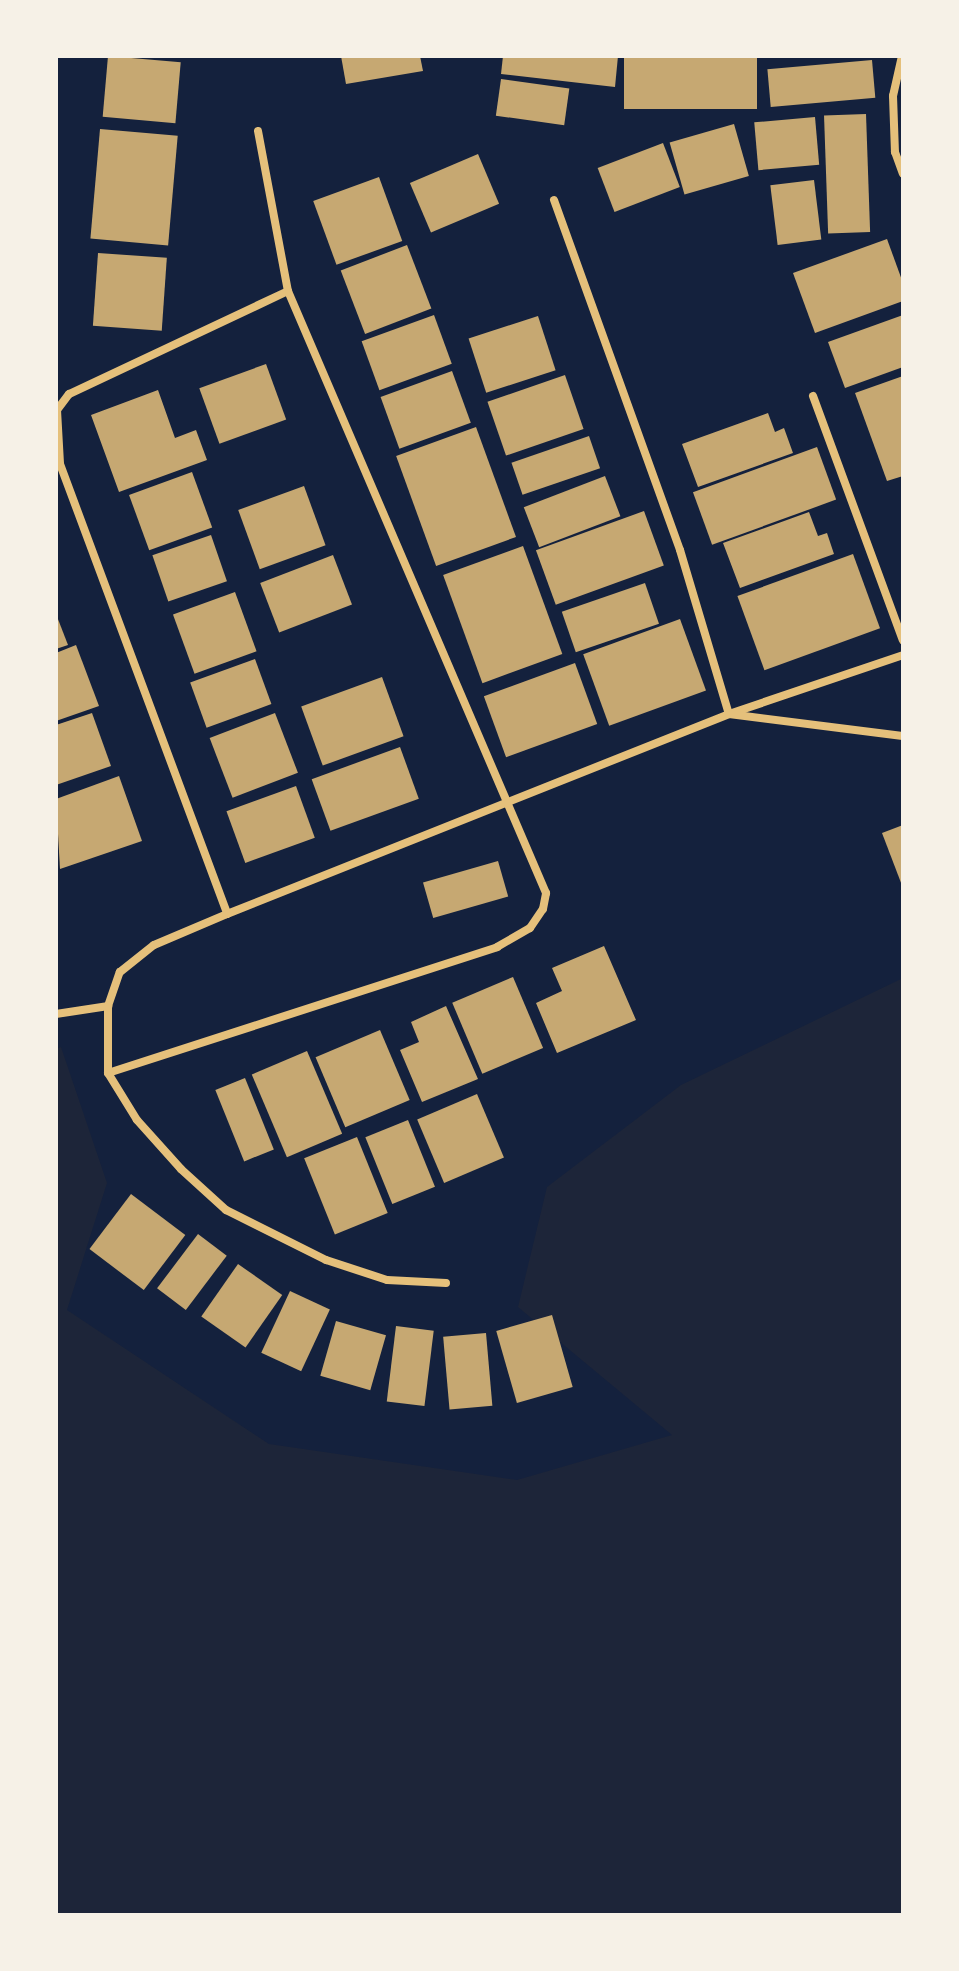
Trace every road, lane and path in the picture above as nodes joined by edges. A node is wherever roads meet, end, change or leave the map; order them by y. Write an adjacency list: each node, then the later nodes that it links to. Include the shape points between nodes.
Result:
1 (902, 56): 3 (street, via 893,96 895,152)
2 (258, 131): 5 (street)
3 (903, 174)
4 (554, 200): 10 (street, via 680,550)
5 (288, 291): 7 (street, via 69,394 57,410); 12 (street)
6 (813, 396): 8 (street)
7 (58, 465): 13 (street)
8 (903, 640)
9 (903, 655): 10 (street)
10 (729, 714): 11 (street); 12 (street)
11 (903, 736)
12 (506, 803): 13 (street); 16 (street, via 546,893 530,928 497,947)
13 (227, 914): 14 (street, via 154,945 120,972)
14 (108, 1006): 15 (street); 16 (street)
15 (56, 1014)
16 (108, 1073): 17 (street, via 137,1120 226,1210 326,1260 387,1280)
17 (446, 1283)

